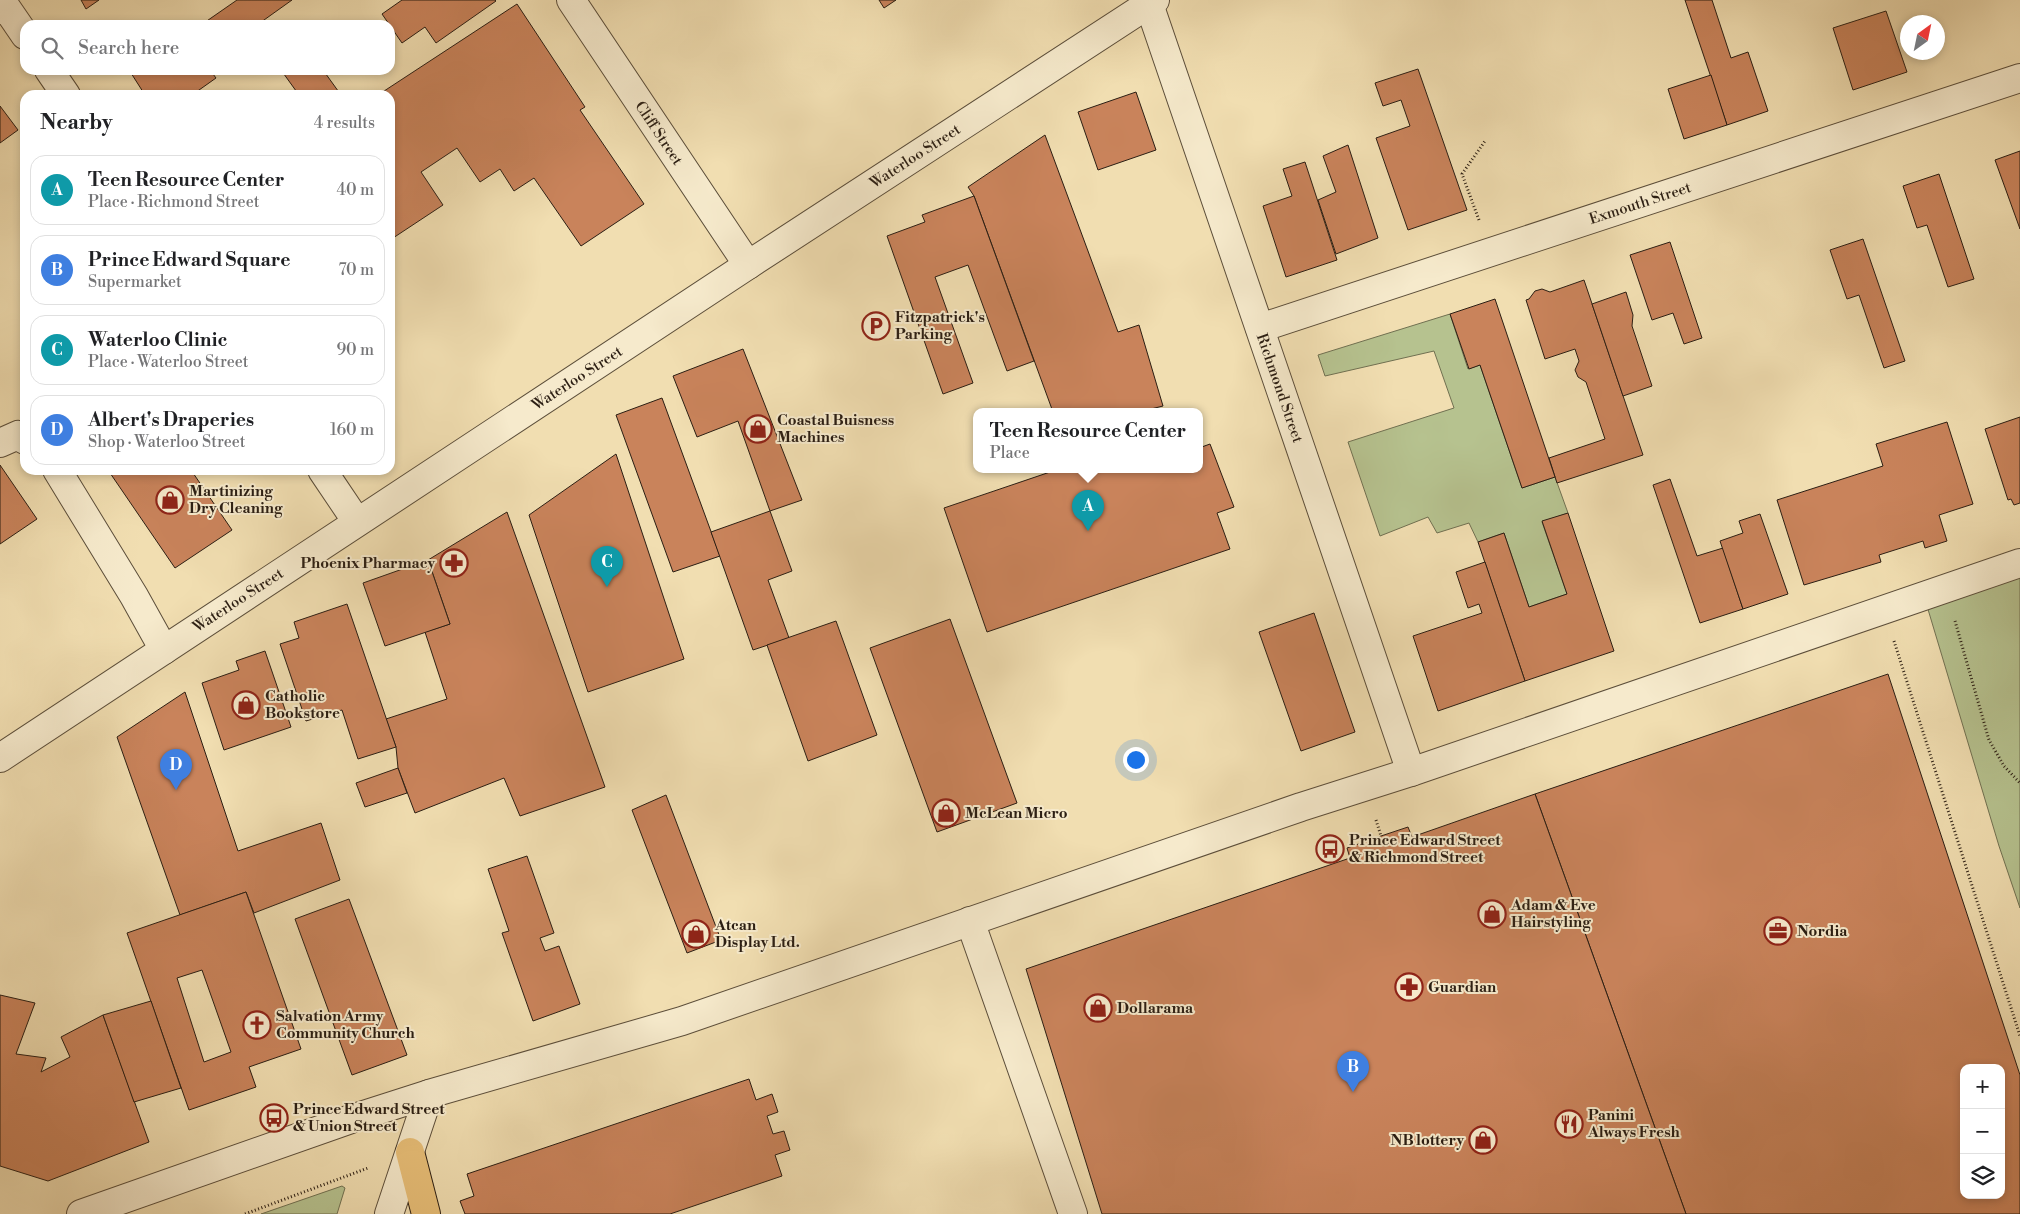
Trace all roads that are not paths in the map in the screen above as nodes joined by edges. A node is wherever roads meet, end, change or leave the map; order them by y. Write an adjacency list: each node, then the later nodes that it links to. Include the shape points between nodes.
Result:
1 (2, 0): 4 (street)
2 (571, 0): 8 (street, Cliff Street)
3 (1152, 2): 8 (street, Waterloo Street); 9 (street, Richmond Street)
4 (20, 27)
5 (52, 75): 7 (street)
6 (2020, 78): 9 (street, Exmouth Street)
7 (63, 90)
8 (748, 265): 14 (street, Waterloo Street)
9 (1260, 328): 18 (street, Richmond Street)
10 (20, 436): 11 (street)
11 (0, 442)
12 (60, 475): 16 (street)
13 (325, 475): 14 (street)
14 (357, 522): 16 (street, Waterloo Street)
15 (2020, 563): 18 (street)
16 (164, 650): 17 (street, Waterloo Street)
17 (0, 758)
18 (1411, 772): 19 (street)
19 (970, 921): 20 (street, via 682,1022); 25 (street)
20 (429, 1094): 21 (street); 22 (street)
21 (410, 1152): 23 (street); 24 (main road)
22 (81, 1214)
23 (389, 1214)
24 (426, 1214)
25 (1073, 1214)

